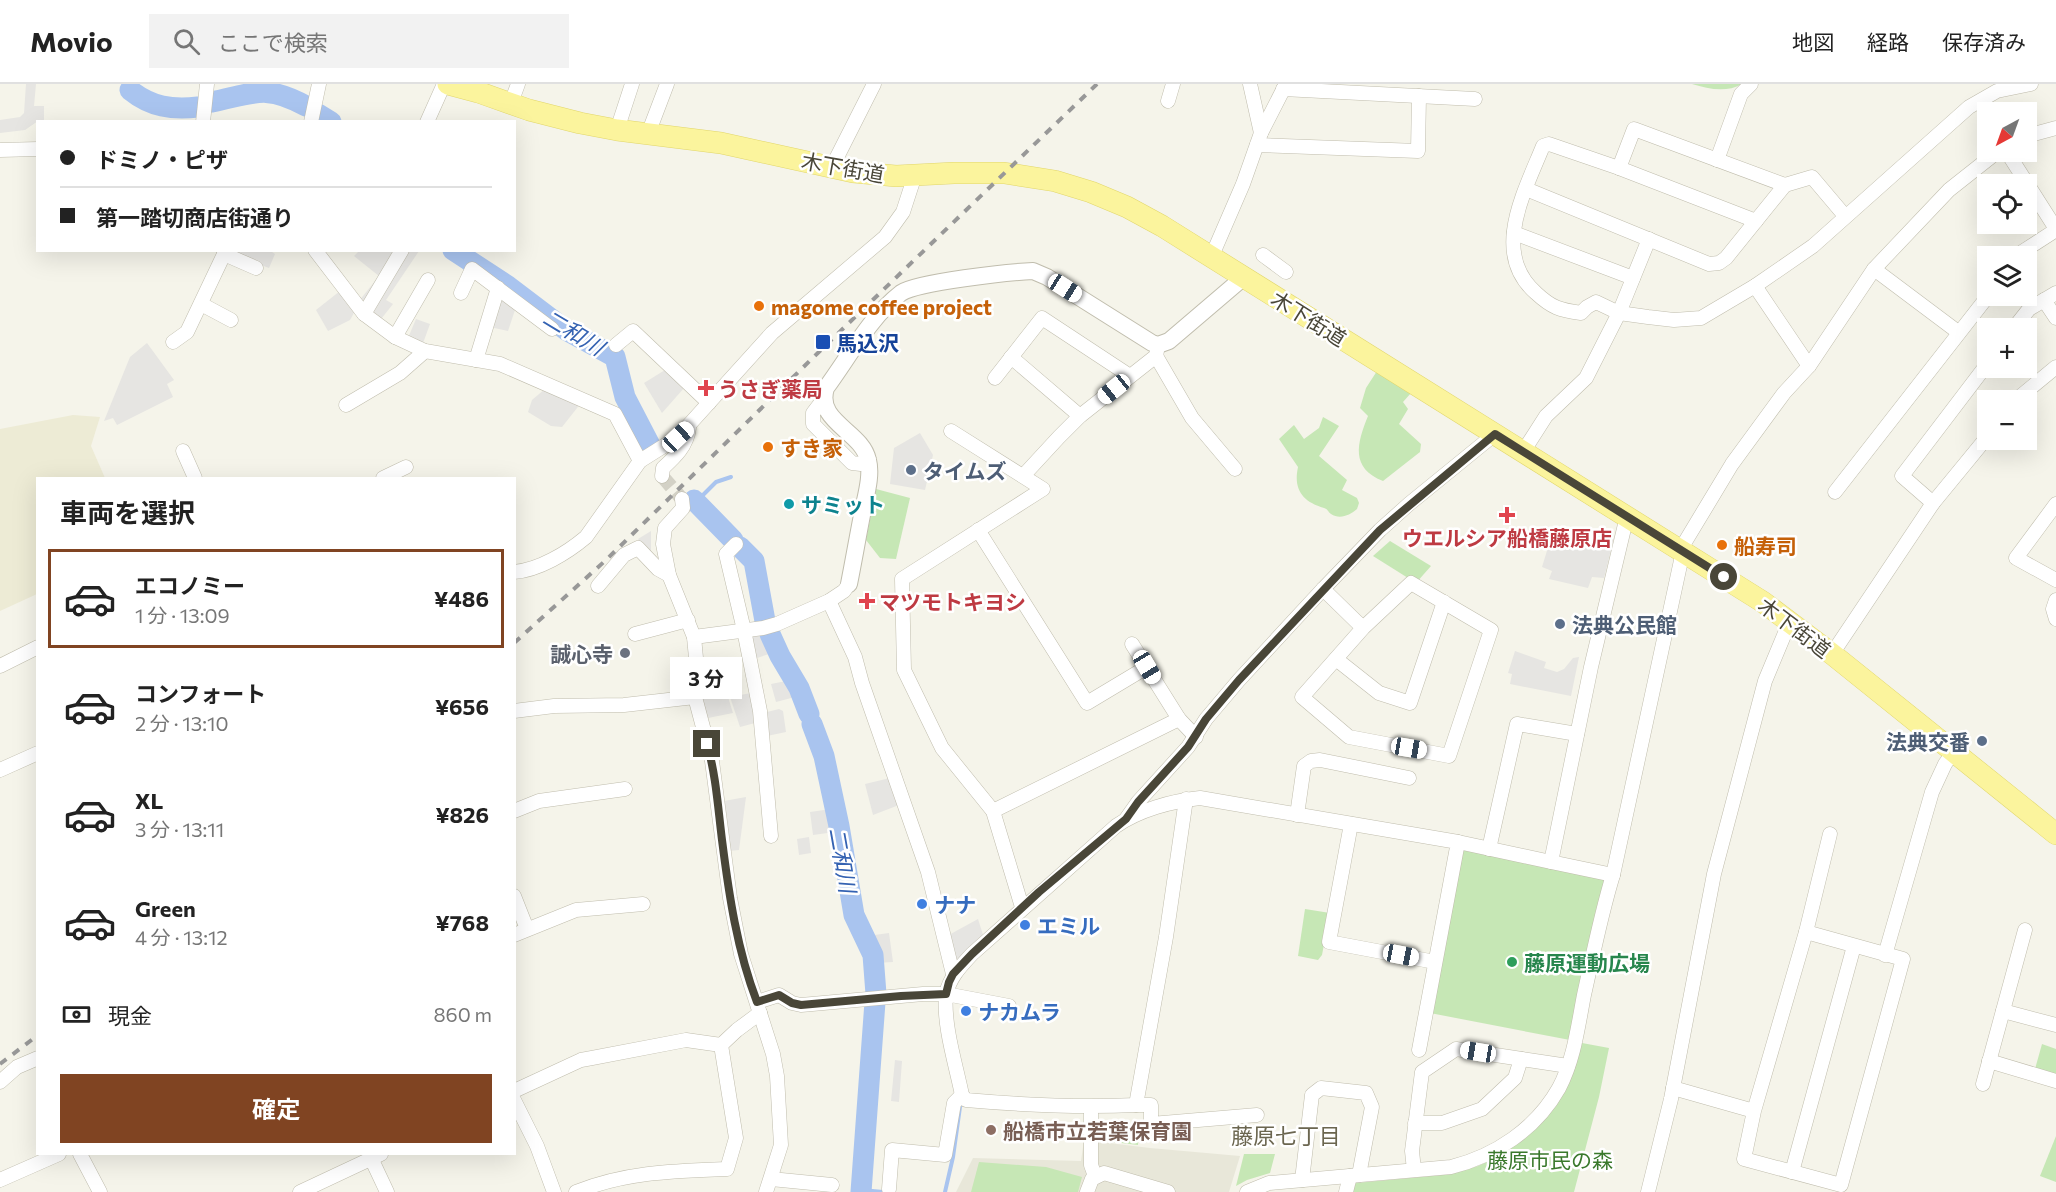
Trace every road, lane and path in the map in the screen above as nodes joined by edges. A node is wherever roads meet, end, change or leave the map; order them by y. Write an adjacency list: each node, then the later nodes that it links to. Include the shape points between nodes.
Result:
1 (207, 84): 16 (street)
2 (319, 84): 17 (street)
3 (451, 84): 12 (main road, 木下街道); 18 (street)
4 (632, 84): 20 (street)
5 (666, 84): 22 (street)
6 (874, 84): 29 (street)
7 (1173, 84): 15 (street)
8 (1250, 84): 23 (street)
9 (1751, 84): 26 (street, via 1742,94)
10 (2031, 84): 34 (street, via 1997,91 1969,107)
11 (1284, 86): 13 (street); 23 (street)
12 (514, 94): 20 (main road, 木下街道, via 556,117)
13 (1419, 96): 14 (street); 23 (street, via 1418,151)
14 (1475, 99)
15 (1168, 101)
16 (204, 111)
17 (311, 120)
18 (428, 120)
19 (2056, 128): 21 (street)
20 (617, 130): 22 (main road, 木下街道)
21 (2037, 133)
22 (648, 134): 29 (main road, 木下街道, via 721,143)
23 (1259, 139): 44 (street)
24 (36, 149): 25 (street)
25 (0, 150)
26 (1717, 160): 30 (street, via 1634,129); 32 (street)
27 (1984, 162): 46 (street, via 1949,190)
28 (2013, 162): 36 (street)
29 (832, 167): 31 (main road, 木下街道, via 880,176)
30 (1619, 168): 33 (street, via 1550,144 1544,146); 35 (street)
31 (915, 175): 44 (main road, 木下街道, via 1004,173 1071,185 1127,207); 78 (street, via 903,212 885,237 772,333)
32 (1785, 185): 34 (street, via 1812,177); 35 (street)
33 (1526, 189): 37 (street); 38 (street)
34 (1845, 216): 51 (street, via 1813,246)
35 (1756, 221): 38 (street, via 1726,258 1709,264)
36 (2056, 230): 39 (street)
37 (1514, 233): 49 (street); 58 (street, via 1518,271 1549,304 1581,313 1602,303)
38 (1649, 239): 49 (street)
39 (2031, 246)
40 (225, 252): 45 (street); 56 (street)
41 (317, 252): 59 (street)
42 (401, 252): 59 (street)
43 (1263, 255): 47 (street)
44 (1211, 258): 48 (main road, 木下街道)
45 (256, 268)
46 (1874, 269): 64 (street); 72 (street)
47 (1286, 272)
48 (1244, 277): 69 (street); 83 (main road, 木下街道)
49 (1633, 278): 58 (street)
50 (428, 280): 65 (street)
51 (1755, 286): 58 (street, via 1701,318 1674,320); 72 (street)
52 (498, 288): 53 (street, via 472,269); 63 (street); 71 (street)
53 (461, 293)
54 (2056, 293): 55 (street)
55 (2044, 300): 60 (street); 61 (street)
56 (201, 304): 62 (street); 66 (street, via 187,332)
57 (1980, 306): 64 (street)
58 (1619, 313): 86 (street, via 1586,378 1546,416)
59 (364, 314): 65 (street)
60 (2022, 318)
61 (2056, 318)
62 (231, 321)
63 (552, 328)
64 (1958, 332): 94 (street)
65 (395, 337): 68 (street)
66 (174, 343)
67 (616, 345): 78 (street, via 633,331)
68 (425, 351): 71 (street); 79 (street, via 400,373)
69 (1157, 351): 74 (street); 89 (street, via 1192,418); 105 (street, via 1152,343 1039,273 921,285 902,292 876,318 826,388 823,400 833,418 869,460)
70 (1011, 357): 74 (street, via 1042,318); 76 (street); 80 (street)
71 (476, 360): 87 (street, via 500,364 615,414)
72 (1809, 366): 101 (street, via 1732,464 1685,542)
73 (2056, 367): 77 (street)
74 (1130, 376): 80 (street)
75 (1977, 377): 96 (street, via 1902,476)
76 (995, 378)
77 (2028, 390)
78 (710, 403): 81 (street)
79 (346, 405)
80 (1080, 416): 91 (street)
81 (689, 426): 87 (street); 90 (street, via 686,440 663,468)
82 (951, 431): 91 (street)
83 (1495, 434): 86 (main road, 木下街道); 107 (street, via 1380,530)
84 (1977, 449): 96 (street)
85 (183, 450): 92 (street)
86 (1523, 452): 98 (main road, 木下街道)
87 (640, 461): 102 (street, via 586,537 550,560)
88 (406, 467): 93 (street)
89 (1234, 469)
90 (662, 476)
91 (1023, 476): 99 (street, via 1043,489)
92 (195, 477)
93 (385, 477)
94 (1835, 492)
95 (682, 499): 103 (street, via 683,508 665,528 663,544)
96 (1933, 503): 120 (street)
97 (2056, 504): 104 (street, via 2016,558)
98 (1627, 516): 101 (main road, 木下街道); 127 (street)
99 (978, 530): 123 (street, via 1087,702); 136 (street, via 902,579 904,670 942,748)
100 (736, 544): 115 (street, via 726,554)
101 (1684, 551): 113 (main road, 木下街道); 146 (street)
102 (516, 572)
103 (669, 575): 106 (street, via 638,548 624,555); 112 (street)
104 (2056, 580)
105 (849, 584): 109 (street)
106 (598, 586)
107 (1323, 589): 114 (street); 128 (street, via 1232,687)
108 (2056, 600): 111 (street)
109 (829, 601): 115 (street, via 777,624); 156 (street, via 855,657 928,872)
110 (1444, 602): 114 (street, via 1411,583); 121 (street, via 1410,703 1379,693); 121 (street, via 1491,630 1449,756 1348,737 1302,697)
111 (2056, 619)
112 (688, 620): 116 (street); 117 (street)
113 (1790, 621): 120 (main road, 木下街道); 171 (street, via 1765,681 1714,874)
114 (1363, 628): 121 (street)
115 (744, 630): 117 (street); 142 (street, via 762,727)
116 (635, 634)
117 (694, 638): 124 (street)
118 (1132, 644): 123 (street)
119 (36, 648): 122 (street)
120 (1832, 654): 129 (main road, 木下街道)
121 (1336, 659)
122 (0, 666)
123 (1147, 667): 126 (street)
124 (695, 697): 125 (street); 159 (street, via 712,761 741,954)
125 (516, 711)
126 (1179, 719): 128 (street); 136 (street)
127 (1577, 734): 144 (street, via 1517,724); 145 (street)
128 (1196, 737): 138 (street)
129 (1954, 752): 141 (main road, 木下街道); 154 (street, via 1932,792)
130 (36, 754): 131 (street)
131 (0, 770)
132 (1409, 778): 137 (street, via 1311,761 1304,766)
133 (625, 789): 135 (street, via 539,801)
134 (1186, 799): 137 (street); 138 (street); 175 (street)
135 (516, 810)
136 (993, 811): 149 (street)
137 (1297, 814): 139 (street)
138 (1126, 819): 149 (street)
139 (1351, 824): 143 (street); 155 (street, via 1329,942)
140 (1830, 834): 152 (street)
141 (2056, 834)
142 (771, 836)
143 (1458, 842): 144 (street); 155 (street)
144 (1489, 849): 145 (street)
145 (1551, 862): 146 (street)
146 (1613, 875): 167 (street, via 1600,915)
147 (643, 903): 151 (street, via 576,910)
148 (516, 906): 151 (street)
149 (1023, 907): 156 (street)
150 (2025, 930): 160 (street)
151 (521, 932)
152 (1806, 932): 153 (street); 177 (street)
153 (1854, 946): 154 (street); 184 (street)
154 (1885, 955): 184 (street, via 1903,960 1841,1185)
155 (1435, 962): 163 (street)
156 (953, 974): 157 (street)
157 (946, 994): 158 (street); 159 (street, via 801,1005 779,995); 173 (street)
158 (1009, 1006)
159 (759, 1008): 162 (street); 190 (street, via 773,1054 781,1128 781,1145)
160 (2003, 1011): 161 (street); 166 (street)
161 (2056, 1025)
162 (721, 1045): 172 (street, via 686,1040 581,1060); 197 (street, via 736,1138 727,1169 652,1172)
163 (1419, 1050)
164 (36, 1059): 169 (street, via 17,1067)
165 (1521, 1059): 167 (street); 179 (street, via 1515,1078 1482,1108 1442,1123); 179 (street, via 1456,1049 1422,1072)
166 (1989, 1061): 168 (street); 170 (street)
167 (1568, 1066): 183 (street, via 1546,1106 1503,1146 1466,1163)
168 (2056, 1081)
169 (0, 1082)
170 (1983, 1084)
171 (1673, 1088): 177 (street); 202 (street)
172 (516, 1089)
173 (962, 1095): 176 (street, via 966,1100); 191 (street, via 954,1102 945,1155 892,1150)
174 (516, 1104): 196 (street)
175 (1136, 1105): 176 (street); 178 (street, via 1151,1105 1151,1124)
176 (1091, 1107): 186 (street, via 1090,1165)
177 (1754, 1111): 184 (street, via 1744,1159)
178 (1257, 1115)
179 (1416, 1123): 183 (street)
180 (57, 1155): 187 (street)
181 (81, 1155): 193 (street)
182 (376, 1156): 194 (street); 195 (street)
183 (1414, 1170): 185 (street)
184 (1792, 1172)
185 (1355, 1175): 188 (street); 188 (street, via 1372,1107 1366,1093 1322,1088 1312,1095); 201 (street)
186 (1095, 1176): 198 (street); 199 (street, via 1104,1173)
187 (0, 1180): 192 (street)
188 (1302, 1180): 200 (street, via 1261,1185)
189 (832, 1185): 190 (street)
190 (769, 1186)
191 (889, 1190)
192 (4, 1192)
193 (100, 1192)
194 (300, 1192)
195 (387, 1192)
196 (554, 1192)
197 (576, 1192)
198 (1088, 1192)
199 (1168, 1192)
200 (1247, 1192)
201 (1346, 1192)
202 (1648, 1192)

